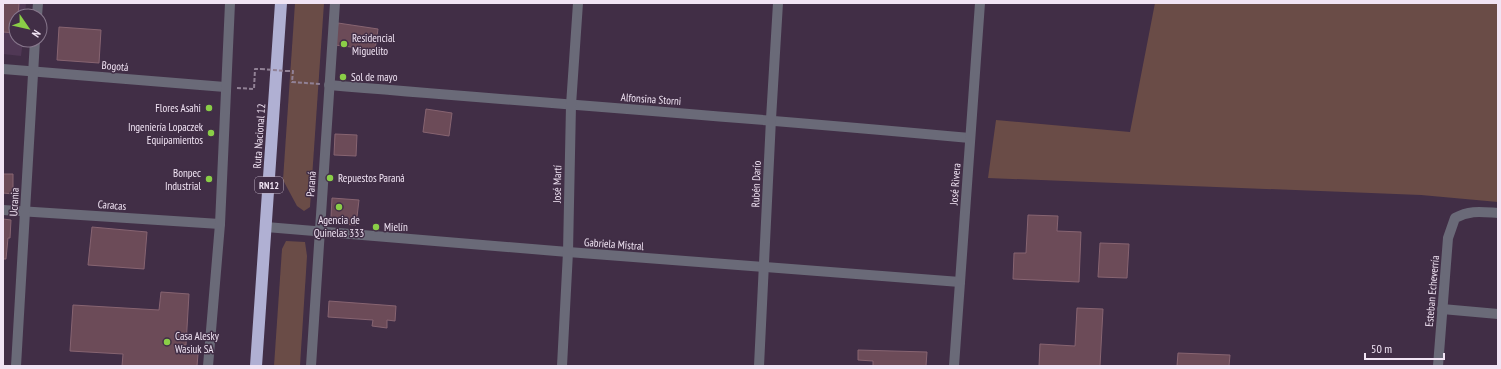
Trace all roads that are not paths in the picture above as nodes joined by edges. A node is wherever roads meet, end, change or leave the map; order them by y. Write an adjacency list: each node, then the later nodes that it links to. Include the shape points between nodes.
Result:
1 (230, 3): 11 (street)
2 (281, 3): 19 (highway, Ruta Nacional 12 / RN12)
3 (335, 3): 10 (street, Paraná)
4 (578, 3): 12 (street, José Martí)
5 (778, 3): 13 (street, Rubén Darío)
6 (980, 3): 14 (street, José Rivera)
7 (34, 48): 9 (street, Ucrania)
8 (3, 69): 9 (street, Bogotá)
9 (33, 72): 11 (street, Bogotá); 16 (street, Ucrania)
10 (329, 85): 12 (street, Alfonsina Storni); 20 (street, Paraná)
11 (225, 87): 18 (street)
12 (571, 105): 13 (street, Alfonsina Storni); 21 (street, José Martí)
13 (771, 119): 14 (street, Alfonsina Storni); 22 (street, Rubén Darío)
14 (970, 138): 23 (street, José Rivera)
15 (3, 210): 16 (street, Caracas)
16 (26, 211): 18 (street, Caracas); 26 (street, Ucrania)
17 (1498, 213): 24 (street, Esteban Echeverría, via 1464,213 1455,218 1448,238)
18 (220, 224): 27 (street)
19 (266, 227): 20 (street, Gabriela Mistral); 28 (highway, Ruta Nacional 12 / RN12)
20 (320, 231): 21 (street, Gabriela Mistral); 29 (street, Paraná)
21 (568, 252): 22 (street, Gabriela Mistral); 30 (street, José Martí)
22 (764, 267): 23 (street, Gabriela Mistral); 31 (street, Rubén Darío)
23 (960, 282): 32 (street, José Rivera)
24 (1442, 309): 25 (street); 33 (street, Esteban Echeverría)
25 (1498, 314)
26 (16, 366)
27 (208, 366)
28 (256, 366)
29 (311, 366)
30 (562, 366)
31 (759, 366)
32 (954, 366)
33 (1438, 366)

